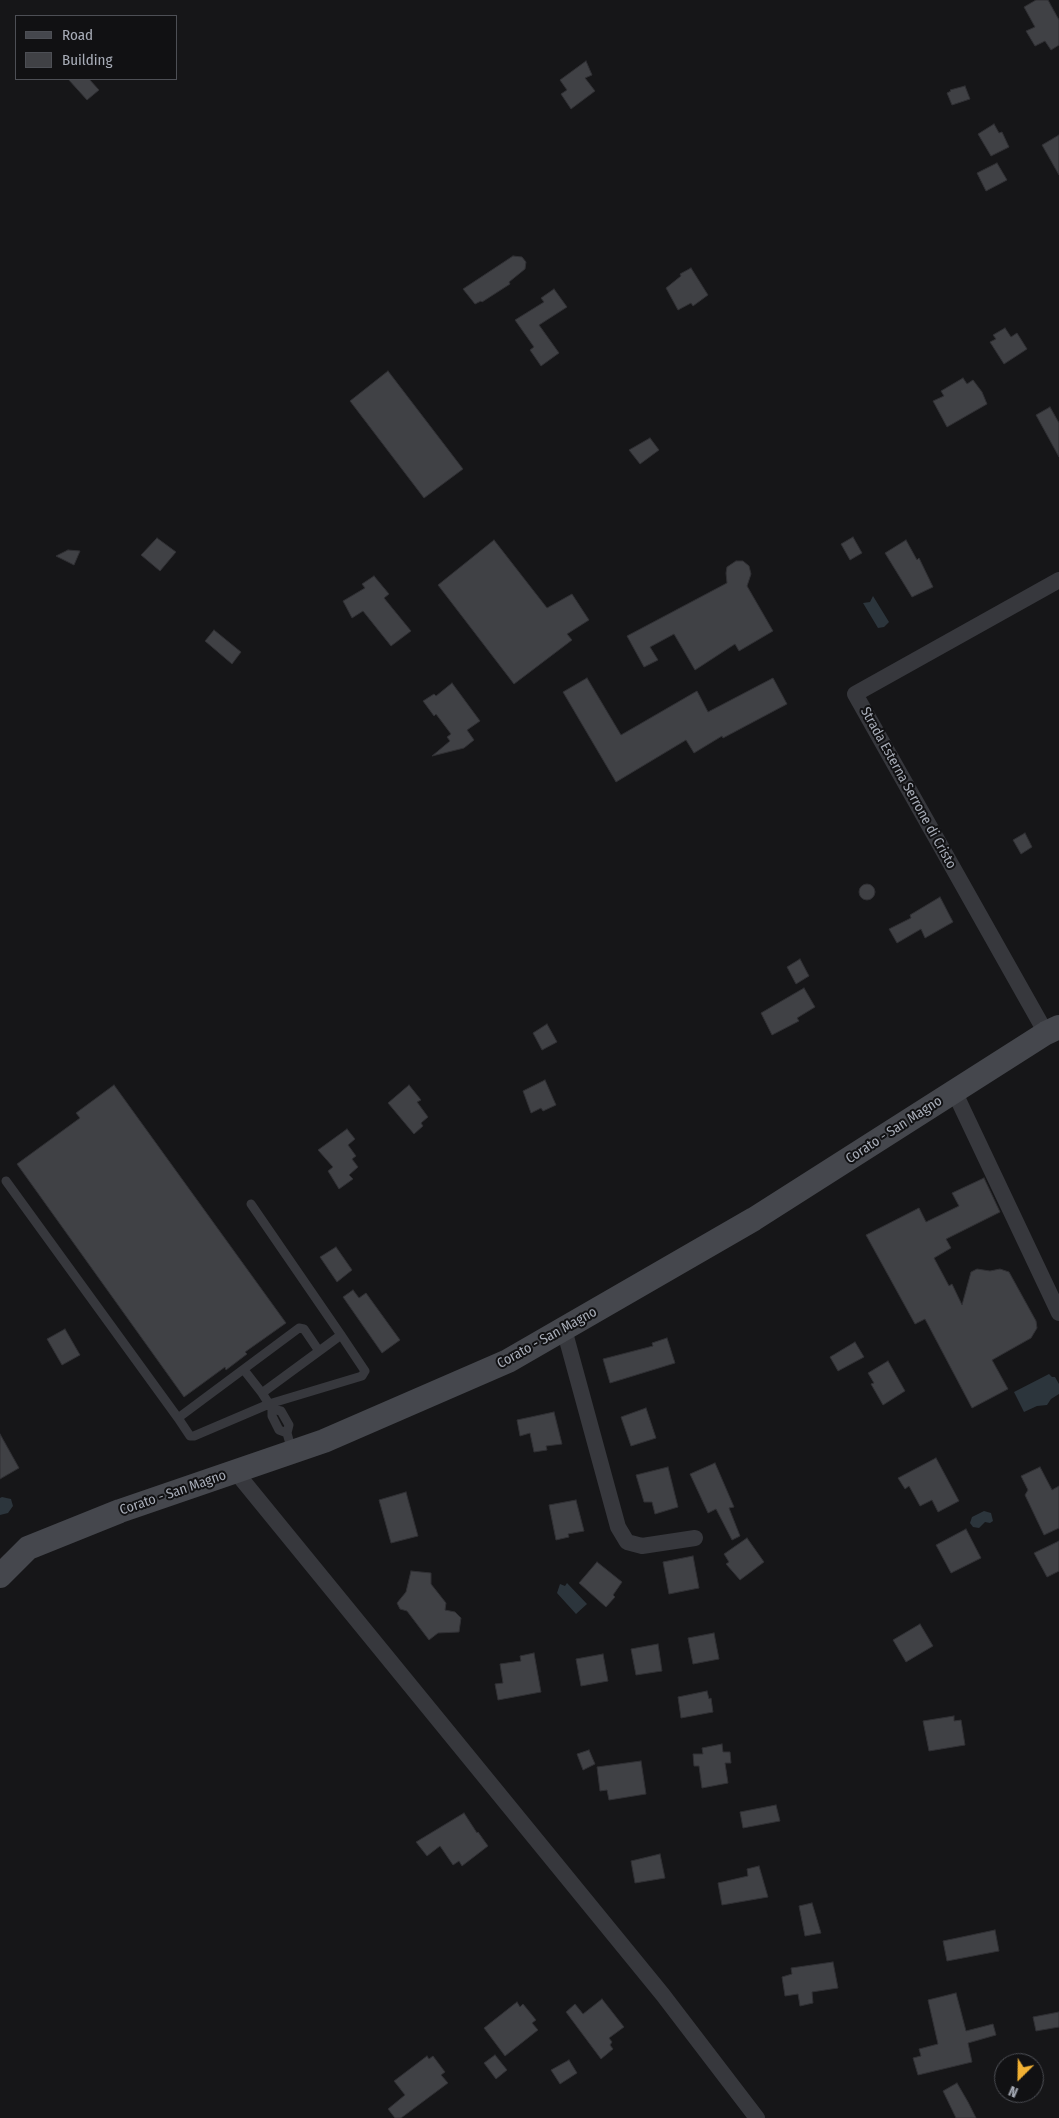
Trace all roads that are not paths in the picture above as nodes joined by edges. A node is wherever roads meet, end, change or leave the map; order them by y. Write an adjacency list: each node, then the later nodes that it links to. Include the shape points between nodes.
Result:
1 (1059, 580): 2 (street, Strada Esterna Serrone di Cristo, via 855,694)
2 (1052, 1030): 3 (main road, Corato - San Magno)
3 (954, 1091): 6 (street); 7 (main road, Corato - San Magno, via 754,1219)
4 (6, 1180): 13 (lane)
5 (251, 1204): 8 (lane)
6 (1059, 1313)
7 (564, 1329): 14 (main road, Corato - San Magno, via 508,1361 324,1441); 16 (street, via 618,1527 627,1542 642,1546)
8 (340, 1335): 9 (lane); 12 (lane, via 365,1372 362,1376)
9 (320, 1351): 10 (lane, via 304,1329 299,1328); 11 (lane)
10 (244, 1370): 11 (lane); 13 (lane)
11 (262, 1393): 12 (lane)
12 (271, 1406): 13 (lane, via 194,1436 190,1436); 14 (lane, via 279,1430)
13 (178, 1418)
14 (290, 1443): 15 (main road, Corato - San Magno)
15 (235, 1471): 17 (main road, Corato - San Magno, via 120,1511 28,1548); 18 (street, via 663,1995)
16 (695, 1538)
17 (0, 1576)
18 (757, 2118)

